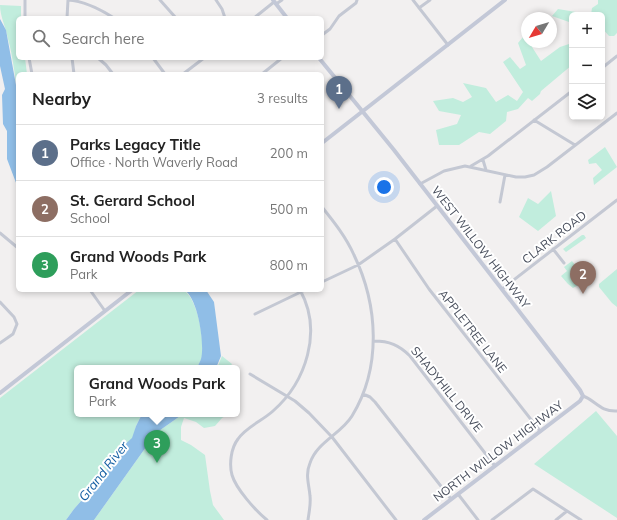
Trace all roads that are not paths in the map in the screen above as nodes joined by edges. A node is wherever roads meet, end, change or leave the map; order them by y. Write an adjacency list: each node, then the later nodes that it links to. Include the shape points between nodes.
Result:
1 (25, 0): 12 (street)
2 (68, 0): 13 (street); 14 (street, via 87,4)
3 (160, 0): 15 (street)
4 (216, 0): 16 (street)
5 (282, 0): 10 (street)
6 (357, 0): 19 (street)
7 (413, 0): 11 (street)
8 (430, 0): 11 (street)
9 (505, 0): 20 (street)
10 (275, 2): 17 (street); 18 (street)
11 (419, 8): 20 (street)
12 (25, 16)
13 (67, 16)
14 (110, 16)
15 (174, 16)
16 (224, 16)
17 (257, 16)
18 (286, 16)
19 (324, 33)
20 (448, 45): 37 (street)
21 (617, 56): 29 (street)
22 (29, 60): 30 (street)
23 (72, 60): 31 (street)
24 (100, 60): 32 (street)
25 (154, 60): 33 (street)
26 (201, 60): 34 (street)
27 (280, 60): 35 (street)
28 (321, 60): 37 (street, WEST WILLOW HIGHWAY)
29 (605, 66)
30 (32, 72)
31 (74, 72)
32 (111, 72)
33 (164, 72)
34 (186, 72)
35 (264, 72)
36 (569, 93): 39 (street)
37 (362, 112): 40 (street); 46 (street, WEST WILLOW HIGHWAY)
38 (617, 113): 41 (street)
39 (534, 120): 41 (street); 42 (street)
40 (324, 141)
41 (575, 145): 45 (street, via 534,175)
42 (483, 160): 43 (street); 44 (street)
43 (472, 166): 44 (street); 46 (street, via 444,171)
44 (486, 170): 45 (street)
45 (505, 176): 48 (street)
46 (420, 184): 49 (street, WEST WILLOW HIGHWAY)
47 (617, 200): 54 (street, CLARK ROAD)
48 (500, 202)
49 (437, 206): 52 (street); 58 (street, WEST WILLOW HIGHWAY)
50 (324, 210): 56 (street, via 344,238)
51 (0, 233): 53 (street)
52 (394, 239): 56 (street); 74 (street, APPLETREE LANE, via 429,289)
53 (16, 246)
54 (553, 249): 55 (street); 58 (street, CLARK ROAD)
55 (564, 263)
56 (358, 265): 57 (street); 66 (street, via 369,296)
57 (324, 281)
58 (502, 289): 72 (street, WEST WILLOW HIGHWAY)
59 (91, 292): 64 (street)
60 (129, 292): 64 (street)
61 (299, 292): 65 (street)
62 (301, 292): 71 (street, via 309,319 309,348 304,369)
63 (0, 302): 67 (street, via 17,324 13,334)
64 (105, 311): 69 (street)
65 (255, 314)
66 (374, 341): 70 (street); 76 (street, SHADYHILL DRIVE, via 394,344 410,356)
67 (0, 343)
68 (250, 374): 71 (street)
69 (0, 393)
70 (363, 394): 75 (street, via 348,422); 78 (street, via 376,402)
71 (288, 396): 75 (street, via 309,413); 80 (street, via 238,438 233,452 231,466 234,478 247,498)
72 (583, 396): 73 (street, via 599,407); 74 (street, NORTH WILLOW HIGHWAY)
73 (617, 411)
74 (540, 432): 76 (street, NORTH WILLOW HIGHWAY)
75 (332, 438): 81 (street, via 317,450 308,468 307,480 311,499); 82 (street)
76 (495, 466): 77 (street, NORTH WILLOW HIGHWAY)
77 (458, 494): 78 (street, NORTH WILLOW HIGHWAY); 84 (street)
78 (452, 499): 83 (street, NORTH WILLOW HIGHWAY)
79 (567, 511): 85 (street, via 533,489); 86 (street); 87 (street)
80 (267, 520)
81 (308, 520)
82 (396, 520)
83 (424, 520)
84 (478, 520)
85 (492, 520)
86 (556, 520)
87 (581, 520)

